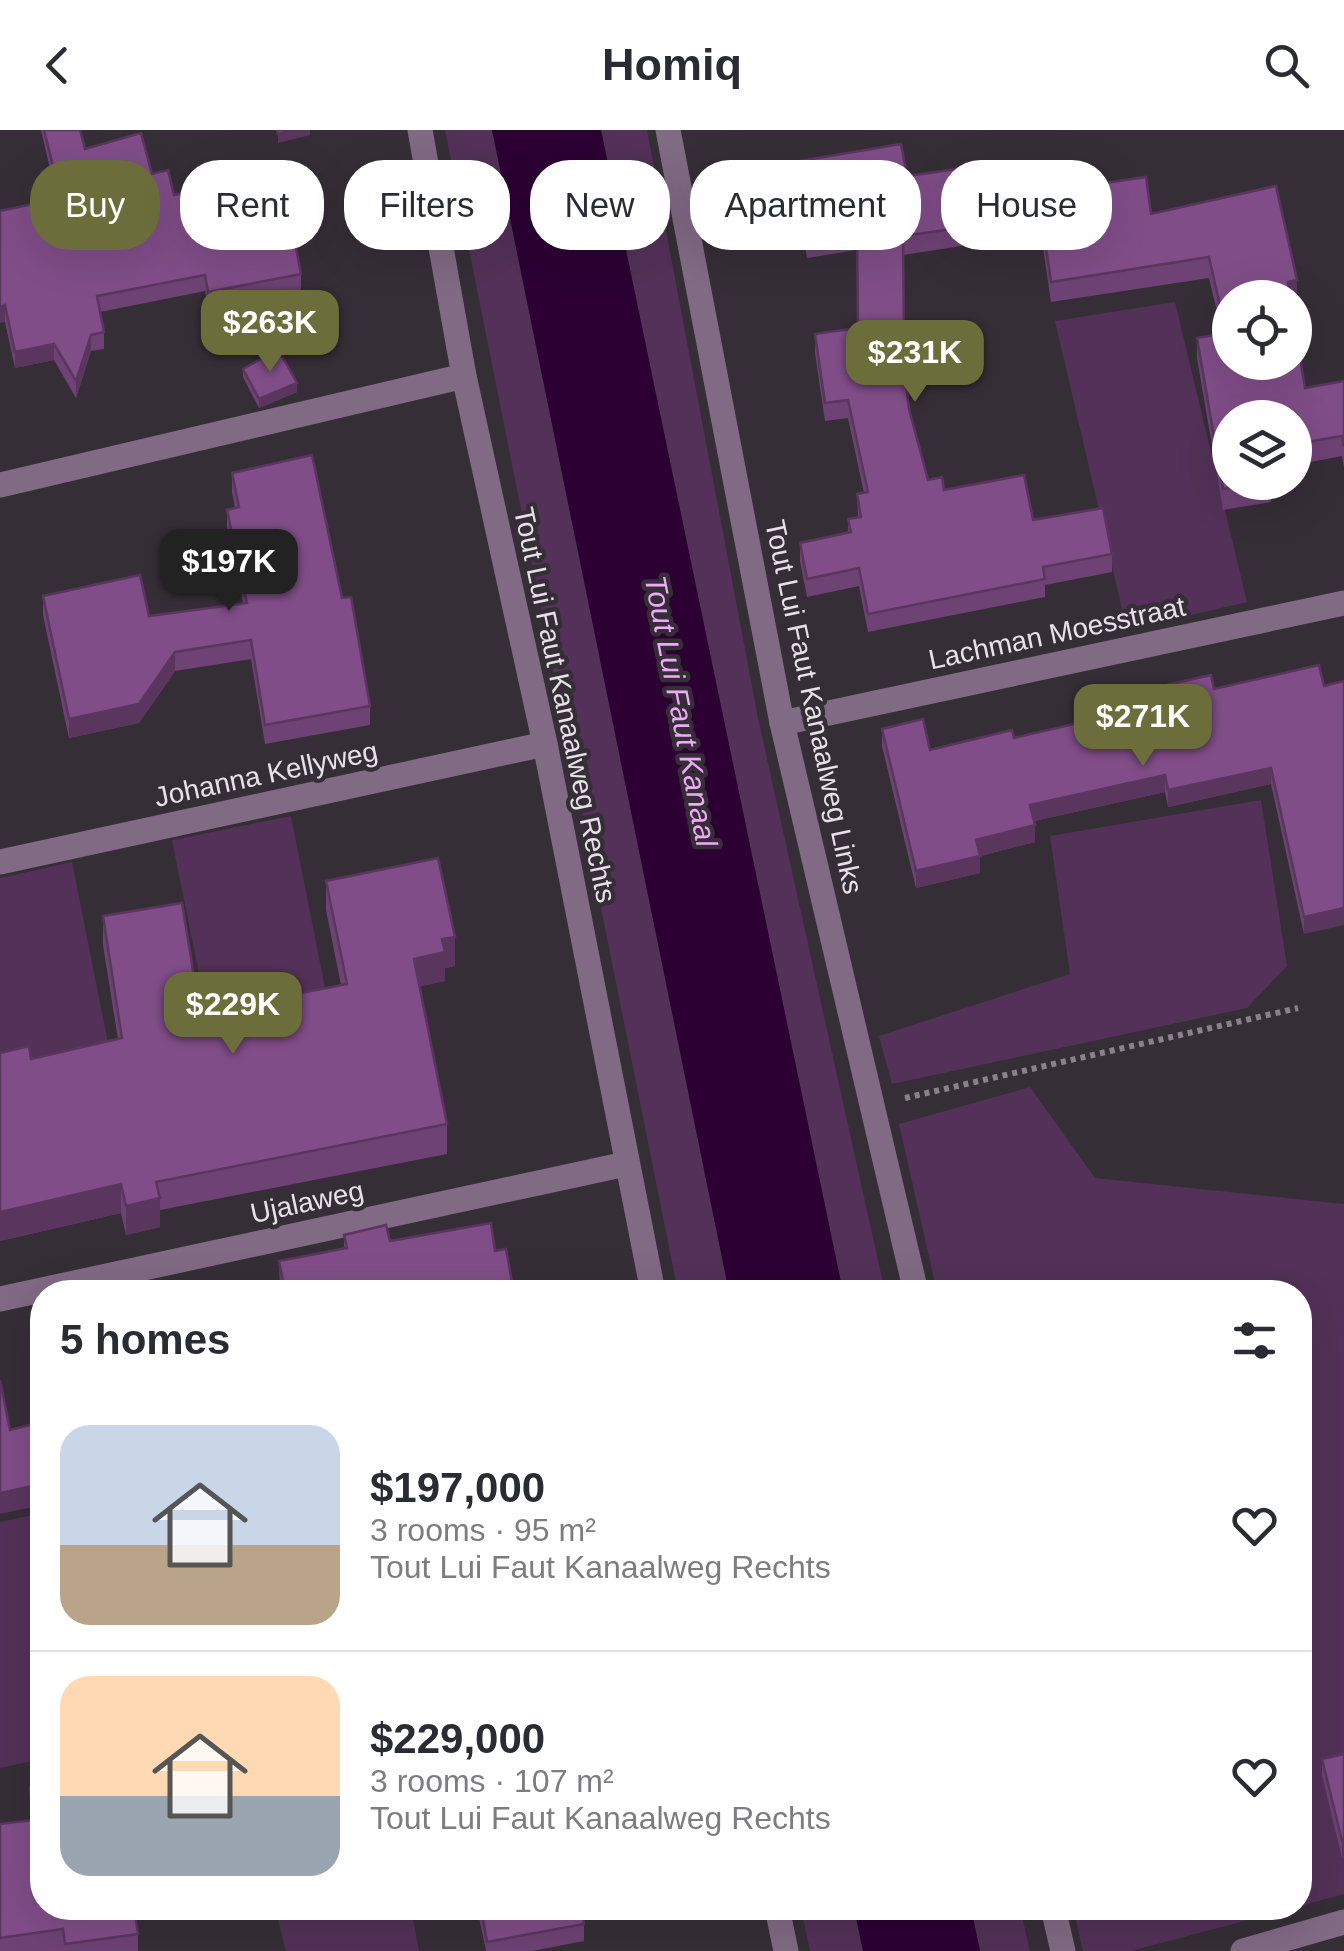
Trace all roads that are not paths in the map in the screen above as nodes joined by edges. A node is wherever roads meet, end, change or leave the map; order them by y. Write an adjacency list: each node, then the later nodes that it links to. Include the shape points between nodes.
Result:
1 (420, 130): 3 (street, Tout Lui Faut Kanaalweg Rechts)
2 (668, 130): 6 (street, Tout Lui Faut Kanaalweg Links)
3 (464, 376): 4 (street); 7 (street, Tout Lui Faut Kanaalweg Rechts)
4 (0, 484)
5 (1344, 603): 6 (street, Lachman Moesstraat)
6 (782, 723): 12 (street, Tout Lui Faut Kanaalweg Links)
7 (545, 744): 8 (street, Johanna Kellyweg); 9 (street, Tout Lui Faut Kanaalweg Rechts)
8 (0, 862)
9 (626, 1164): 10 (street, Ujalaweg); 11 (street, Tout Lui Faut Kanaalweg Rechts)
10 (84, 1280)
11 (650, 1280)
12 (913, 1280)
13 (30, 1292): 14 (street, Ujalaweg)
14 (0, 1298)
15 (780, 1920): 18 (street)
16 (1056, 1920): 19 (street)
17 (1344, 1922): 20 (street)
18 (786, 1951)
19 (1063, 1951)
20 (1242, 1951)

